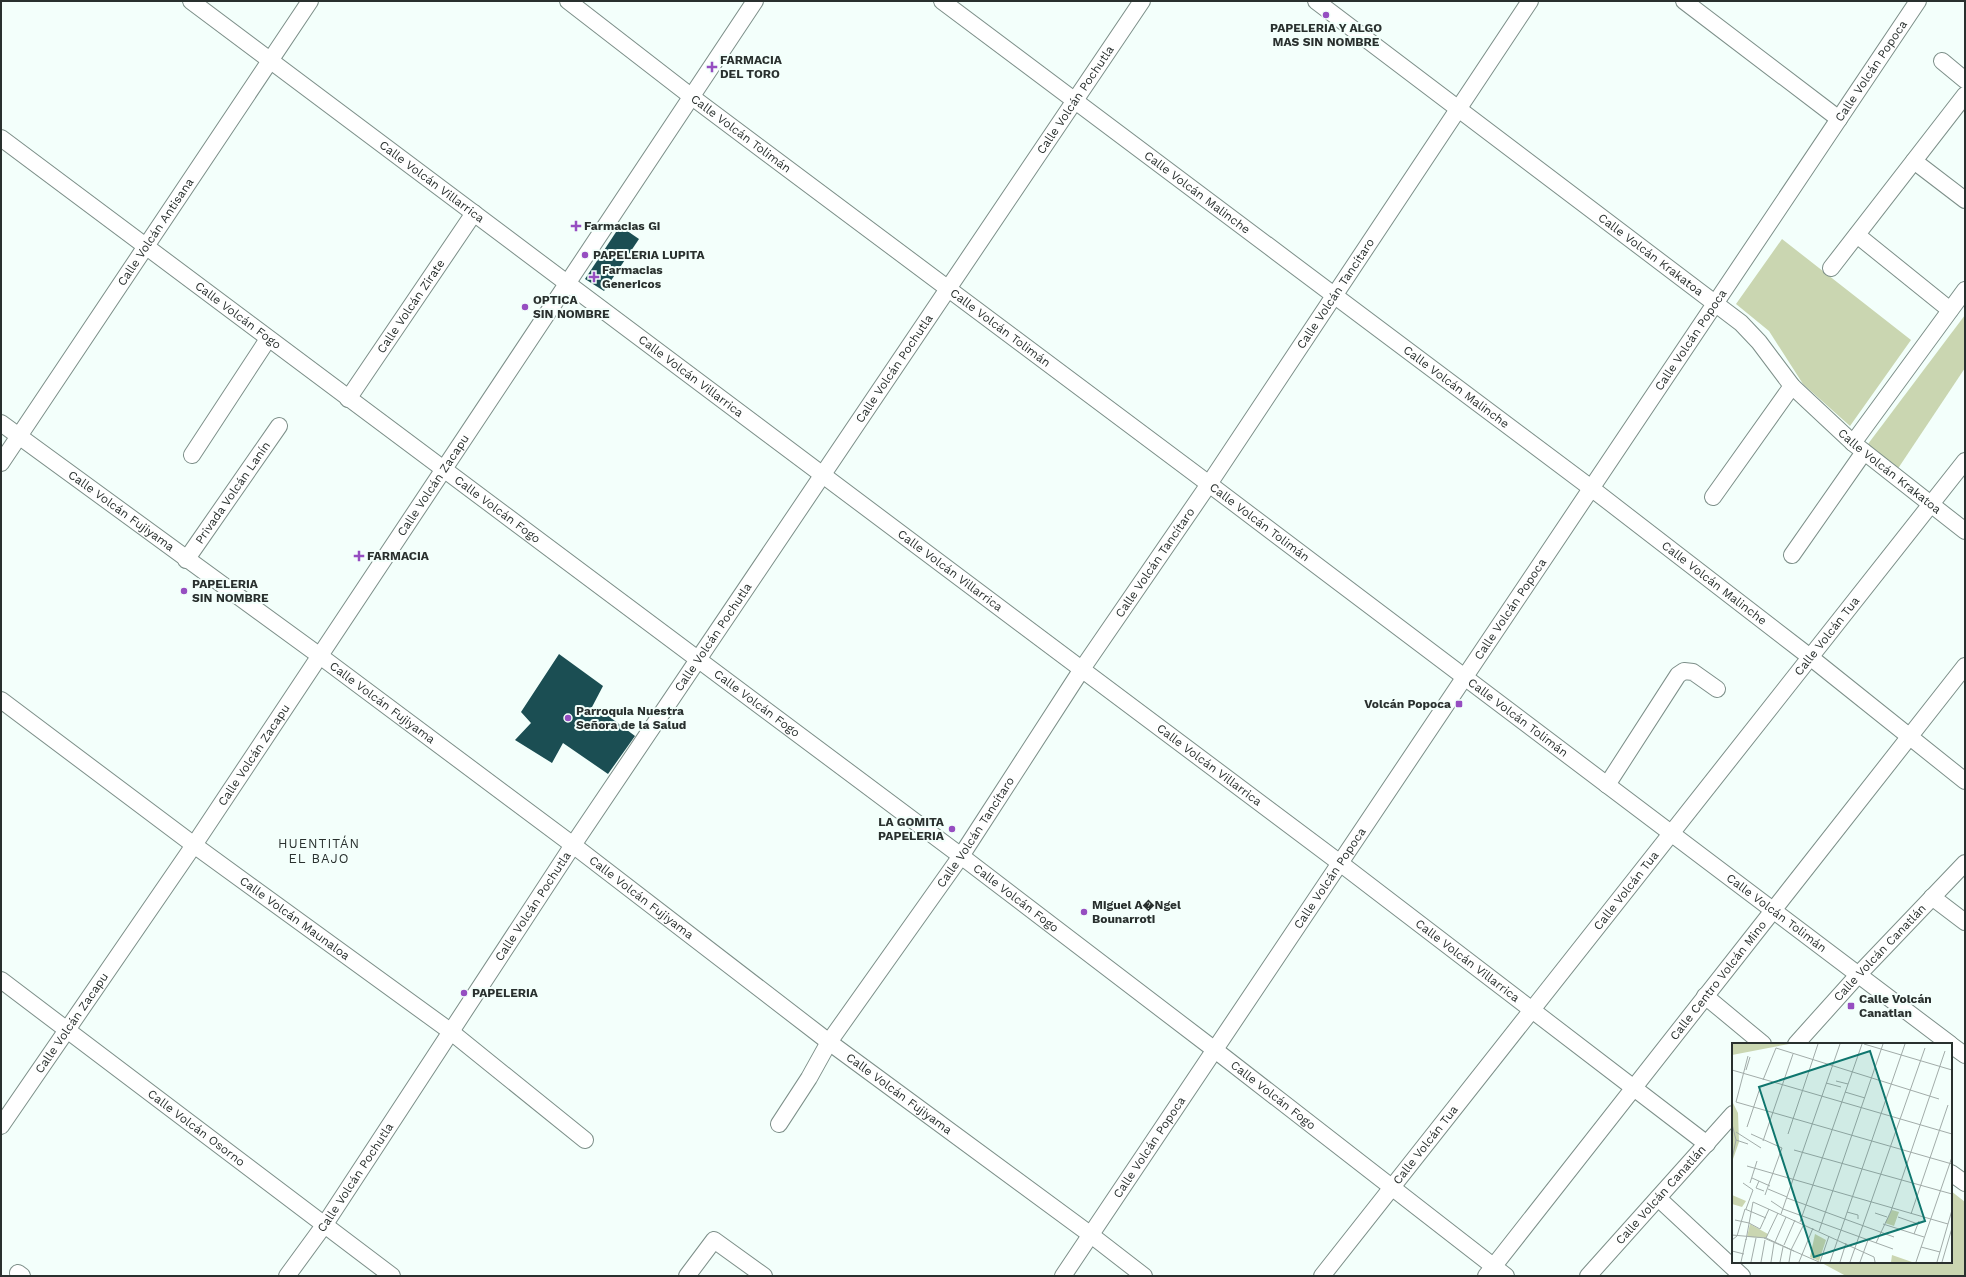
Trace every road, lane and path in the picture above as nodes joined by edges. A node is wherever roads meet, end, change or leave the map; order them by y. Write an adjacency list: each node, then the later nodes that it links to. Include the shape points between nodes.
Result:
1 (191, 1): 11 (street, Calle Volcán Villarrica)
2 (310, 1): 11 (street, Calle Volcán Antisana)
3 (568, 1): 15 (street, Calle Volcán Tolimán)
4 (755, 1): 15 (street, Calle Volcán Zacapu)
5 (942, 1): 16 (street, Calle Volcán Malinche)
6 (1142, 1): 16 (street, Calle Volcán Pochutla)
7 (1316, 1): 17 (street, Calle Volcán Krakatoa)
8 (1530, 1): 17 (street, Calle Volcán Tancítaro)
9 (1684, 1): 18 (street)
10 (1918, 1): 18 (street, Calle Volcán Popoca)
11 (270, 61): 22 (street, Calle Volcán Villarrica); 24 (street, Calle Volcán Antisana)
12 (1942, 62): 13 (street)
13 (1965, 80)
14 (1965, 95): 20 (street)
15 (692, 97): 26 (street, Calle Volcán Zacapu); 27 (street, Calle Volcán Tolimán)
16 (1074, 102): 27 (street, Calle Volcán Pochutla); 29 (street, Calle Volcán Malinche)
17 (1459, 108): 29 (street, Calle Volcán Tancítaro); 30 (street, Calle Volcán Krakatoa)
18 (1839, 119): 30 (street, Calle Volcán Popoca)
19 (1, 138): 24 (street, Calle Volcán Fogo)
20 (1914, 161): 21 (street); 23 (street)
21 (1965, 200)
22 (474, 213): 26 (street, Calle Volcán Villarrica); 34 (street, Calle Volcán Zirate)
23 (1857, 235): 25 (street); 31 (street)
24 (146, 248): 32 (street, Calle Volcán Fogo); 37 (street, Calle Volcán Antisana)
25 (1831, 268)
26 (568, 283): 42 (street, Calle Volcán Zacapu); 43 (street, Calle Volcán Villarrica)
27 (947, 290): 43 (street, Calle Volcán Pochutla); 44 (street, Calle Volcán Tolimán)
28 (1965, 290): 31 (street)
29 (1335, 294): 44 (street, Calle Volcán Tancítaro); 45 (street, Calle Volcán Malinche)
30 (1715, 303): 33 (street, Calle Volcán Krakatoa, via 1741,323 1759,342); 45 (street, Calle Volcán Popoca)
31 (1950, 310): 38 (street)
32 (268, 339): 34 (street, Calle Volcán Fogo); 39 (street)
33 (1792, 386): 38 (street, Calle Volcán Krakatoa); 46 (street)
34 (348, 399): 42 (street, Calle Volcán Fogo)
35 (1, 423): 37 (street, Calle Volcán Fujiyama)
36 (279, 426): 50 (street, Privada Volcán Lanín)
37 (18, 436): 41 (street, Calle Volcán Antisana); 50 (street, Calle Volcán Fujiyama)
38 (1859, 447): 47 (street, Calle Volcán Krakatoa); 49 (street)
39 (192, 455)
40 (1965, 461): 47 (street, Calle Volcán Tua)
41 (1, 462)
42 (444, 470): 51 (street, Calle Volcán Zacapu); 53 (street, Calle Volcán Fogo)
43 (824, 474): 53 (street, Calle Volcán Pochutla); 55 (street, Calle Volcán Villarrica)
44 (1209, 484): 55 (street, Calle Volcán Tancítaro); 56 (street, Calle Volcán Tolimán)
45 (1591, 488): 52 (street, Calle Volcán Malinche); 56 (street, Calle Volcán Popoca)
46 (1713, 497)
47 (1931, 504): 48 (street, Calle Volcán Krakatoa); 52 (street, Calle Volcán Tua)
48 (1965, 531)
49 (1792, 556)
50 (186, 560): 51 (street, Calle Volcán Fujiyama)
51 (320, 656): 63 (street, Calle Volcán Zacapu); 64 (street, Calle Volcán Fujiyama)
52 (1810, 657): 59 (street, Calle Volcán Malinche); 62 (street, Calle Volcán Tua)
53 (698, 660): 64 (street, Calle Volcán Pochutla); 65 (street, Calle Volcán Fogo)
54 (1965, 666): 59 (street, Calle Centro Volcán Mino)
55 (1082, 670): 65 (street, Calle Volcán Tancítaro); 66 (street, Calle Volcán Villarrica)
56 (1464, 677): 61 (street, Calle Volcán Tolimán); 66 (street, Calle Volcán Popoca)
57 (1717, 689): 61 (street, via 1693,672 1684,671 1678,675)
58 (1, 700): 63 (street, Calle Volcán Maunaloa)
59 (1910, 737): 60 (street, Calle Volcán Malinche); 69 (street, Calle Centro Volcán Mino)
60 (1965, 781)
61 (1607, 785): 62 (street, Calle Volcán Tolimán)
62 (1671, 834): 69 (street, Calle Volcán Tolimán); 74 (street, Calle Volcán Tua)
63 (194, 845): 75 (street, Calle Volcán Zacapu); 76 (street, Calle Volcán Maunaloa)
64 (573, 845): 76 (street, Calle Volcán Pochutla); 77 (street, Calle Volcán Fujiyama)
65 (961, 856): 77 (street, Calle Volcán Tancítaro); 82 (street, Calle Volcán Fogo)
66 (1340, 863): 74 (street, Calle Volcán Villarrica); 82 (street, Calle Volcán Popoca)
67 (1965, 863): 68 (street, Calle Volcán Canatlán)
68 (1932, 897): 70 (street); 71 (street, Calle Volcán Canatlán)
69 (1773, 911): 71 (street, Calle Volcán Tolimán); 73 (street, Calle Centro Volcán Mino)
70 (1965, 922)
71 (1858, 975): 79 (street, Calle Volcán Canatlán); 80 (street, Calle Volcán Tolimán)
72 (1, 980): 75 (street, Calle Volcán Osorno)
73 (1706, 996): 78 (street); 84 (street, Calle Centro Volcán Mino)
74 (1531, 1010): 84 (street, Calle Volcán Villarrica); 92 (street, Calle Volcán Tua)
75 (66, 1029): 87 (street, Calle Volcán Zacapu); 94 (street, Calle Volcán Osorno)
76 (450, 1031): 88 (street, Calle Volcán Maunaloa); 94 (street, Calle Volcán Pochutla)
77 (829, 1042): 86 (street, Calle Volcán Tancítaro); 95 (street, Calle Volcán Fujiyama)
78 (1762, 1043)
79 (1797, 1043)
80 (1950, 1043)
81 (1952, 1045): 83 (street, Calle Volcán Tolimán)
82 (1215, 1050): 92 (street, Calle Volcán Fogo); 95 (street, Calle Volcán Popoca)
83 (1965, 1055)
84 (1633, 1088): 89 (street, Calle Volcán Villarrica); 96 (street, Calle Centro Volcán Mino)
85 (1732, 1115): 89 (street, Calle Volcán Canatlán)
86 (779, 1124)
87 (1, 1126)
88 (585, 1140)
89 (1707, 1144): 93 (street, Calle Volcán Canatlán)
90 (1952, 1174): 91 (street)
91 (1965, 1184)
92 (1392, 1186): 96 (street, Calle Volcán Fogo); 103 (street, Calle Volcán Tua)
93 (1658, 1198): 105 (street, Calle Volcán Canatlán); 106 (street)
94 (325, 1224): 97 (street, Calle Volcán Pochutla); 98 (street, Calle Volcán Osorno)
95 (1091, 1235): 101 (street, Calle Volcán Popoca); 102 (street, Calle Volcán Fujiyama)
96 (1490, 1271): 104 (street, Calle Volcán Fogo)
97 (287, 1276)
98 (392, 1276)
99 (687, 1276): 100 (street, via 714,1240)
100 (764, 1276)
101 (1063, 1276)
102 (1144, 1276)
103 (1322, 1276)
104 (1506, 1276)
105 (1588, 1276)
106 (1742, 1276)

